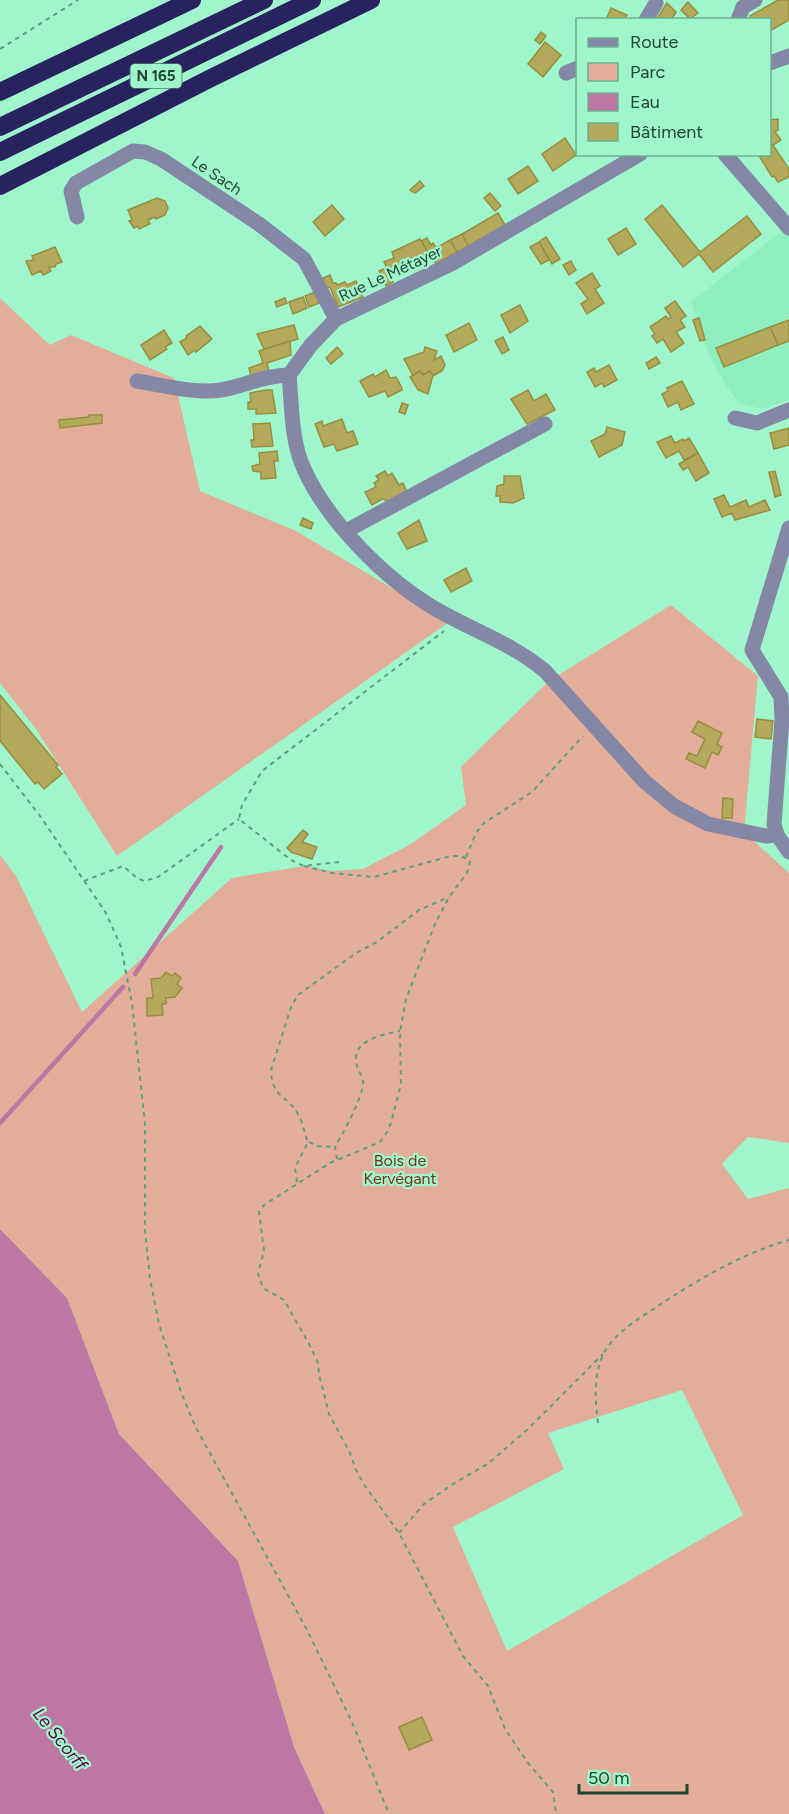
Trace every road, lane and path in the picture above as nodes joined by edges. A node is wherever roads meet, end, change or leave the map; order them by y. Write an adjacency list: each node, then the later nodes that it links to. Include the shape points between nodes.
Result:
1 (78, 0): 10 (path)
2 (192, 0): 13 (highway)
3 (264, 0): 14 (highway, N 165)
4 (312, 0): 15 (highway, N 165)
5 (371, 0): 18 (highway)
6 (755, 0): 9 (street, via 743,7)
7 (656, 3): 8 (street)
8 (647, 18)
9 (739, 18)
10 (0, 49)
11 (789, 56): 12 (street)
12 (771, 63)
13 (0, 92)
14 (0, 127)
15 (0, 152)
16 (637, 156): 21 (street, Rue Le Métayer, via 453,263)
17 (727, 156): 20 (street)
18 (0, 186)
19 (77, 217): 21 (street, Le Sach, via 71,191 75,183 132,151 145,152 259,224 304,259)
20 (789, 228)
21 (336, 319): 22 (street, Rue Le Métayer)
22 (289, 375): 23 (street, via 207,391); 28 (street, via 294,436 304,469 330,514)
23 (137, 381)
24 (789, 410): 25 (street, via 757,423)
25 (735, 418)
26 (545, 424): 28 (street)
27 (789, 528): 33 (street, via 752,650 781,697 774,824)
28 (346, 531): 29 (street, via 377,567 403,588)
29 (458, 620): 30 (street, via 529,657); 32 (path, via 262,771 242,805)
30 (593, 725): 33 (street, via 644,781 674,806 708,824); 35 (path, via 532,792 484,823)
31 (0, 764): 38 (path)
32 (239, 819): 37 (path); 38 (path, via 158,877 144,881 123,866)
33 (777, 835): 34 (street)
34 (789, 852)
35 (465, 858): 37 (path, via 451,856 374,877); 39 (path, via 470,861 470,868)
36 (339, 862): 37 (path)
37 (304, 866)
38 (84, 881): 49 (path, via 106,913 128,974 145,1124 145,1232 150,1280 159,1324 181,1392 200,1435 306,1628 352,1722)
39 (449, 897): 40 (path, via 409,988); 41 (path, via 418,910 356,953 298,995 291,1007 271,1070 272,1080 282,1099 299,1115)
40 (400, 1031): 42 (path, via 377,1036 361,1046 355,1056 363,1080 361,1092); 43 (path, via 401,1084 387,1132 380,1142)
41 (308, 1142): 42 (path); 44 (path, via 295,1168)
42 (335, 1147): 43 (path)
43 (337, 1160): 44 (path)
44 (297, 1182): 48 (path, via 259,1212 264,1251 258,1274 263,1288 284,1300 309,1344 318,1363 329,1414 364,1486)
45 (789, 1240): 46 (path, via 708,1274 635,1321)
46 (605, 1352): 47 (path, via 595,1389); 48 (path, via 529,1428 489,1463 424,1504)
47 (598, 1423)
48 (399, 1533): 50 (path, via 463,1656 488,1686 505,1730 553,1792)
49 (389, 1814)
50 (558, 1814)

